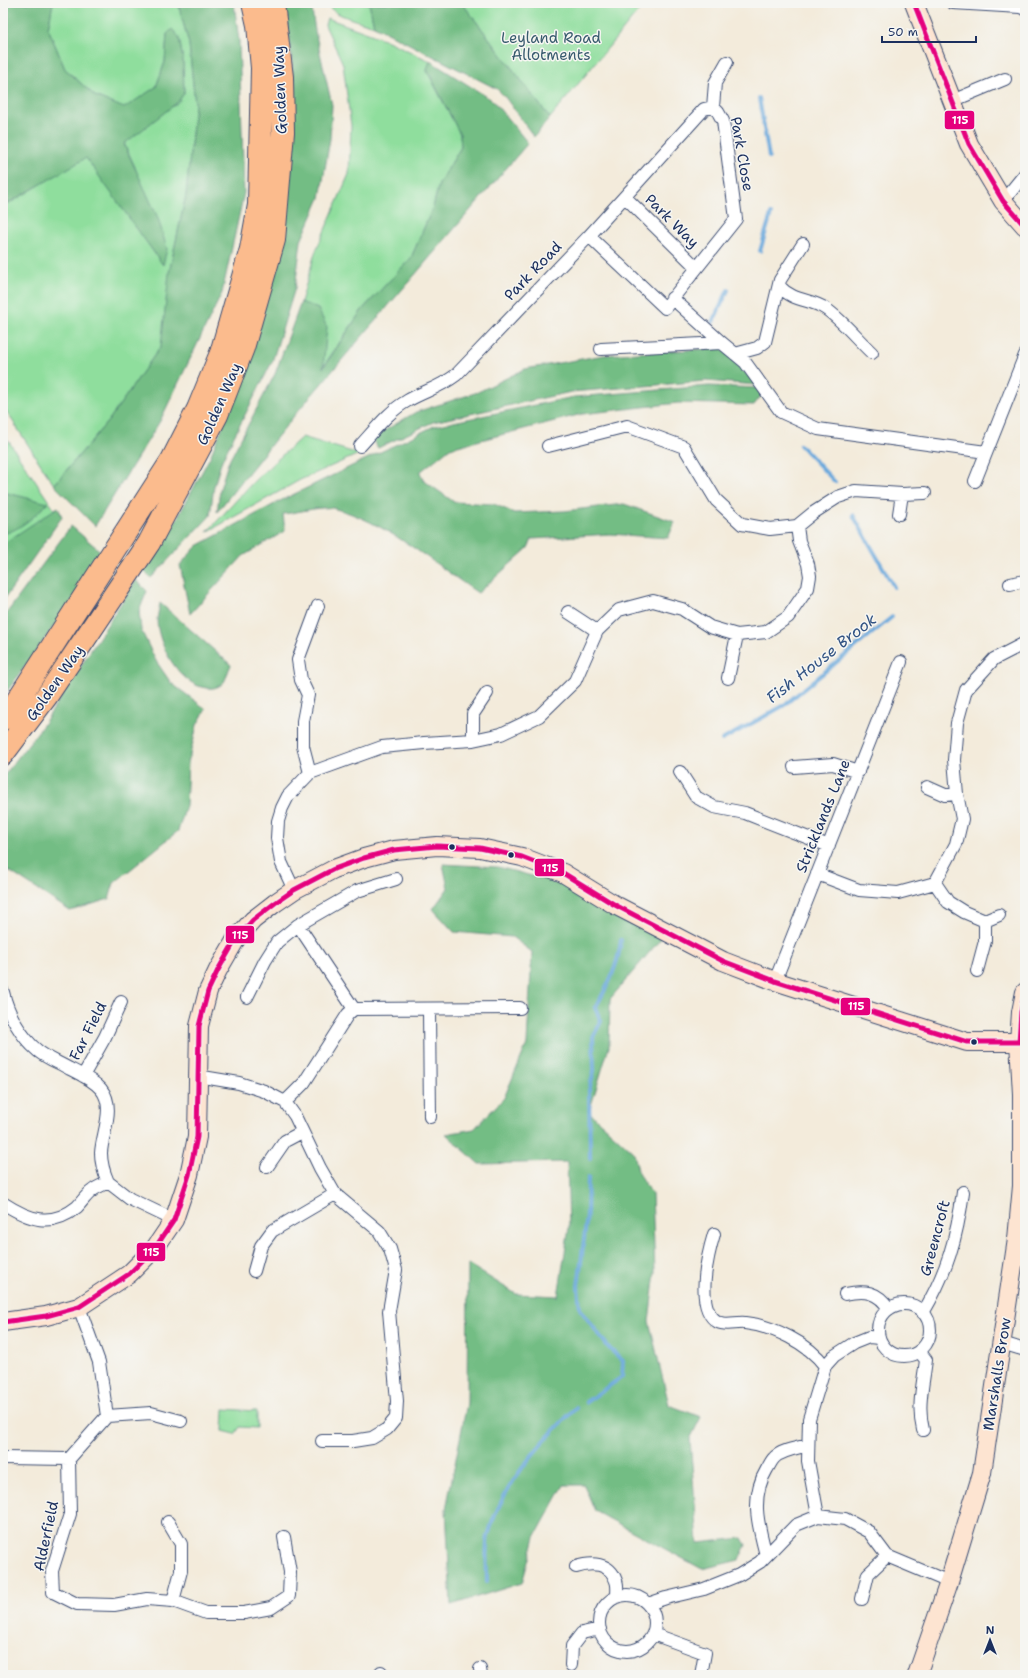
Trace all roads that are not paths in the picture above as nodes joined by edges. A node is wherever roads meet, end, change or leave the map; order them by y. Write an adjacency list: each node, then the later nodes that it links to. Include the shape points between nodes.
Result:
1 (253, 3): 44 (highway, Golden Way, via 262,68 259,205 251,249 220,353 198,409 172,460)
2 (273, 3): 46 (highway, Golden Way, via 282,77 282,140 274,240 244,348 217,415 149,544 46,697)
3 (914, 3): 8 (street)
4 (953, 3): 5 (street)
5 (1022, 6)
6 (727, 62): 9 (street, via 715,83)
7 (1005, 79): 8 (street)
8 (952, 101): 12 (street, via 969,144)
9 (713, 107): 11 (street, Park Close, via 704,109); 17 (street, Park Close, via 723,121 736,219)
10 (1025, 174): 12 (street)
11 (625, 197): 13 (street, Park Close); 17 (street, Park Way)
12 (1002, 201): 14 (street)
13 (603, 220): 15 (street, Park Road)
14 (1025, 226)
15 (589, 236): 19 (street, via 664,308); 26 (street, Park Road, via 456,375 443,385 407,400 397,407)
16 (803, 244): 18 (street, via 784,272)
17 (696, 267): 19 (street, Park Close)
18 (779, 286): 22 (street, via 796,299 818,304 827,310); 23 (street, via 765,342 757,348)
19 (672, 298): 20 (street)
20 (722, 343): 21 (street); 23 (street)
21 (601, 349)
22 (872, 353)
23 (735, 354): 28 (street, via 745,362 781,412 818,429)
24 (1025, 355): 25 (street)
25 (1020, 385): 28 (street)
26 (360, 446)
27 (548, 446): 33 (street, via 627,426 684,447 716,500 742,524 770,529)
28 (986, 452): 29 (street)
29 (974, 481)
30 (902, 494): 31 (street); 32 (street); 33 (street, via 856,491 832,501)
31 (925, 494)
32 (899, 514)
33 (796, 526): 39 (street, via 808,564 808,588 788,617 766,632)
34 (1025, 581): 35 (street)
35 (1010, 584)
36 (318, 606): 50 (street, via 298,660 308,695 303,746)
37 (568, 612): 38 (street)
38 (597, 631): 39 (street, via 619,610 653,601 682,609 710,627); 45 (street, via 575,681 539,716 500,734)
39 (736, 636): 42 (street)
40 (1025, 643): 52 (street, via 994,659 966,690 957,723 954,760)
41 (901, 662): 49 (street, Stricklands Lane)
42 (728, 678)
43 (487, 693): 45 (street, via 472,714)
44 (3, 719)
45 (472, 740): 50 (street, via 382,747)
46 (3, 754)
47 (794, 767): 49 (street, via 833,764)
48 (680, 772): 53 (street, via 696,797 714,807 745,813)
49 (858, 772): 53 (street, Stricklands Lane)
50 (310, 773): 57 (street, via 288,796 278,820 277,838 281,862)
51 (927, 787): 52 (street, via 944,795)
52 (957, 794): 56 (street, via 962,820 956,844)
53 (828, 846): 54 (street, Stricklands Lane)
54 (817, 874): 56 (street, via 859,890 898,893); 62 (street, Stricklands Lane)
55 (396, 880): 60 (street, via 357,891)
56 (936, 883): 59 (street, via 948,902)
57 (294, 890): 62 (street, via 334,869 394,850 437,846 480,848 522,857 563,873 615,905 723,961); 72 (street, via 253,920 236,939 218,970 200,1018)
58 (999, 915): 59 (street)
59 (985, 921): 61 (street, via 985,940)
60 (298, 925): 65 (street, via 277,942); 68 (street)
61 (977, 971)
62 (775, 981): 70 (street, via 967,1042)
63 (3, 992): 71 (street, Far Field, via 10,1012 27,1041 39,1052)
64 (1025, 992): 70 (street, Marshalls Brow)
65 (247, 997)
66 (121, 1002): 71 (street, Far Field)
67 (520, 1008): 69 (street)
68 (354, 1009): 69 (street); 73 (street, via 348,1014 304,1082)
69 (429, 1009): 74 (street)
70 (1019, 1042): 90 (street, Marshalls Brow, via 1022,1186)
71 (83, 1076): 77 (street, Far Field, via 100,1088 106,1099 108,1111 101,1154 102,1168)
72 (197, 1076): 73 (street, via 239,1082); 81 (street, via 197,1137 189,1175)
73 (285, 1102): 75 (street)
74 (430, 1117)
75 (302, 1132): 76 (street, via 285,1141); 79 (street)
76 (267, 1167)
77 (108, 1182): 80 (street, via 92,1191 64,1216 54,1220 28,1218); 81 (street, via 130,1199)
78 (963, 1192): 87 (street, Greencroft, via 959,1220 945,1270)
79 (335, 1194): 83 (street, via 272,1230 261,1246); 97 (street, via 379,1230 390,1248 396,1270 389,1311 397,1401 396,1418 387,1429 372,1438)
80 (3, 1203)
81 (174, 1220): 85 (street, via 155,1248 129,1274)
82 (714, 1234): 93 (street, via 705,1271 706,1301 712,1318 719,1323 744,1322 776,1332 817,1355)
83 (254, 1271)
84 (845, 1294): 86 (street, via 859,1291 871,1294 882,1298)
85 (79, 1307): 88 (street, via 46,1316); 94 (street, via 99,1362)
86 (889, 1308): 87 (street, via 903,1304); 89 (street, via 879,1322)
87 (923, 1312): 92 (street, via 930,1328 929,1337)
88 (3, 1322)
89 (879, 1338): 92 (street, via 888,1351 895,1354 904,1356); 93 (street, via 869,1337 854,1343)
90 (1002, 1343): 91 (street); 107 (street, Marshalls Brow, via 982,1473)
91 (1025, 1350)
92 (919, 1351): 96 (street, via 926,1360 919,1400)
93 (824, 1366): 98 (street, via 809,1419)
94 (107, 1416): 95 (street, via 152,1413); 100 (street)
95 (181, 1421)
96 (924, 1430)
97 (322, 1441)
98 (808, 1446): 101 (street, via 808,1461); 104 (street, via 790,1450 774,1458 762,1477 756,1499)
99 (3, 1458): 100 (street)
100 (69, 1459): 110 (street, Alderfield, via 70,1514 52,1570 53,1592 77,1604 114,1605 147,1599)
101 (818, 1516): 104 (street, via 796,1524); 105 (street, via 845,1519 869,1532)
102 (168, 1522): 110 (street, via 181,1544 181,1571)
103 (284, 1538): 110 (street, Alderfield, via 290,1572 289,1596 271,1608 244,1613 206,1613)
104 (766, 1555): 111 (street, via 739,1574 711,1586)
105 (887, 1556): 107 (street); 109 (street, via 868,1574)
106 (576, 1567): 108 (street, via 589,1563 600,1564 609,1570 616,1580)
107 (949, 1582): 116 (street, Marshalls Brow)
108 (617, 1597): 111 (street, via 634,1596); 112 (street, via 610,1601 601,1613)
109 (862, 1599)
110 (173, 1601)
111 (648, 1604): 113 (street, via 655,1618)
112 (600, 1629): 113 (street, via 609,1644 625,1651 642,1647); 114 (street, via 582,1633 572,1646)
113 (653, 1634): 115 (street, via 705,1653)
114 (571, 1666)
115 (701, 1675)
116 (917, 1675)

